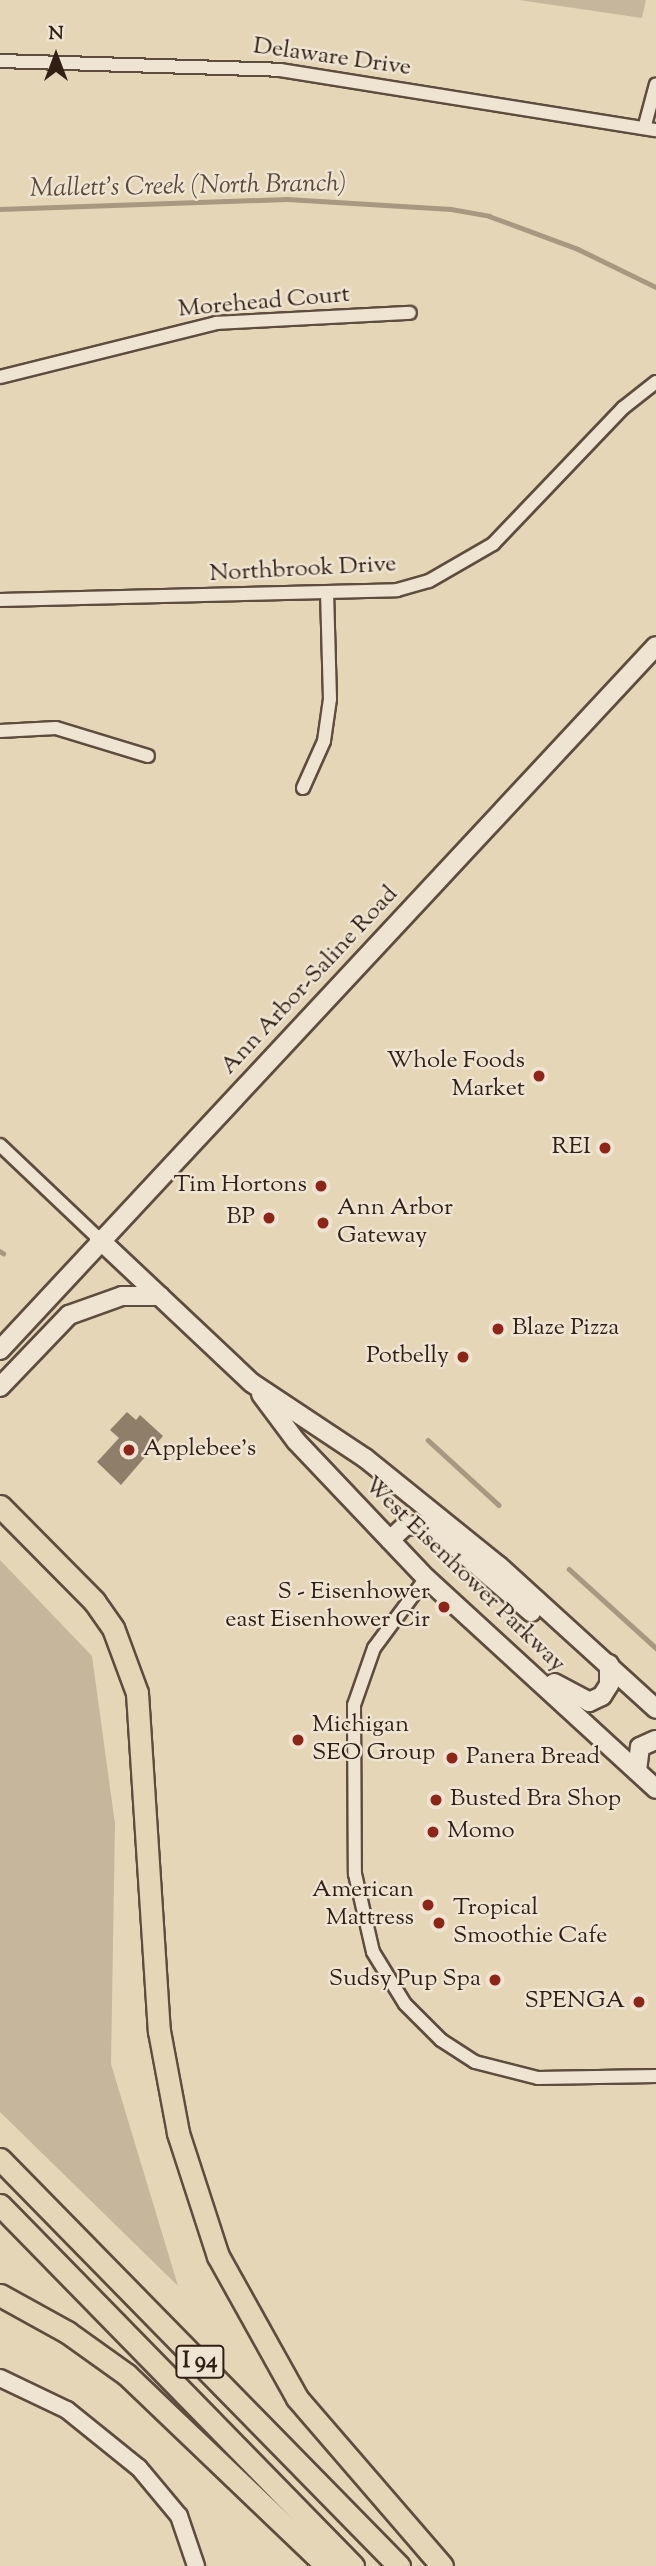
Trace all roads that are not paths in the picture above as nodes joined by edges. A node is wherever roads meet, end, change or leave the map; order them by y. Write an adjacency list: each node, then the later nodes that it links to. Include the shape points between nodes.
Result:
1 (0, 61): 3 (street, Delaware Drive, via 280,70)
2 (656, 84): 3 (street)
3 (651, 128)
4 (410, 313): 5 (street, Morehead Court, via 216,323)
5 (0, 377)
6 (656, 382): 7 (street, Northbrook Drive, via 623,408 493,544 429,580 397,590)
7 (327, 593): 8 (street, Northbrook Drive); 12 (street, via 330,699 324,741)
8 (0, 600)
9 (656, 646): 14 (main road, Ann Arbor-Saline Road)
10 (0, 730): 11 (street, via 56,728)
11 (148, 756)
12 (303, 788)
13 (0, 1145): 14 (street)
14 (99, 1240): 15 (main road, West Eisenhower Parkway); 16 (main road, Ann Arbor-Saline Road)
15 (160, 1296): 17 (main road, West Eisenhower Parkway); 18 (main road, via 122,1296 69,1315)
16 (0, 1350)
17 (252, 1383): 20 (main road, West Eisenhower Parkway, via 296,1441); 23 (main road, West Eisenhower Parkway, via 365,1458 499,1566)
18 (0, 1387)
19 (0, 1506): 38 (highway, via 94,1601 113,1628 137,1693 159,2031 178,2133 218,2256 297,2399)
20 (390, 1540): 21 (main road, West Eisenhower Parkway); 23 (main road, via 405,1526 429,1524 550,1628)
21 (426, 1578): 22 (main road, West Eisenhower Parkway); 29 (street, via 374,1648 354,1706 355,1874 373,1952 405,2004 441,2040 475,2062 538,2078)
22 (457, 1606): 24 (main road, via 475,1610 577,1699 602,1696); 27 (main road, West Eisenhower Parkway)
23 (570, 1633): 24 (main road, West Eisenhower Parkway)
24 (609, 1664): 25 (main road, West Eisenhower Parkway)
25 (656, 1709)
26 (656, 1740): 27 (main road, via 640,1746)
27 (637, 1771): 28 (main road, West Eisenhower Parkway)
28 (656, 1788)
29 (656, 2076)
30 (0, 2159): 37 (highway, I 94)
31 (0, 2205): 36 (highway, I 94)
32 (0, 2295): 35 (highway, via 67,2332 127,2375)
33 (0, 2378): 34 (street, via 67,2410 139,2468 179,2516)
34 (197, 2566)
35 (327, 2566)
36 (353, 2566)
37 (399, 2566)
38 (442, 2566)

